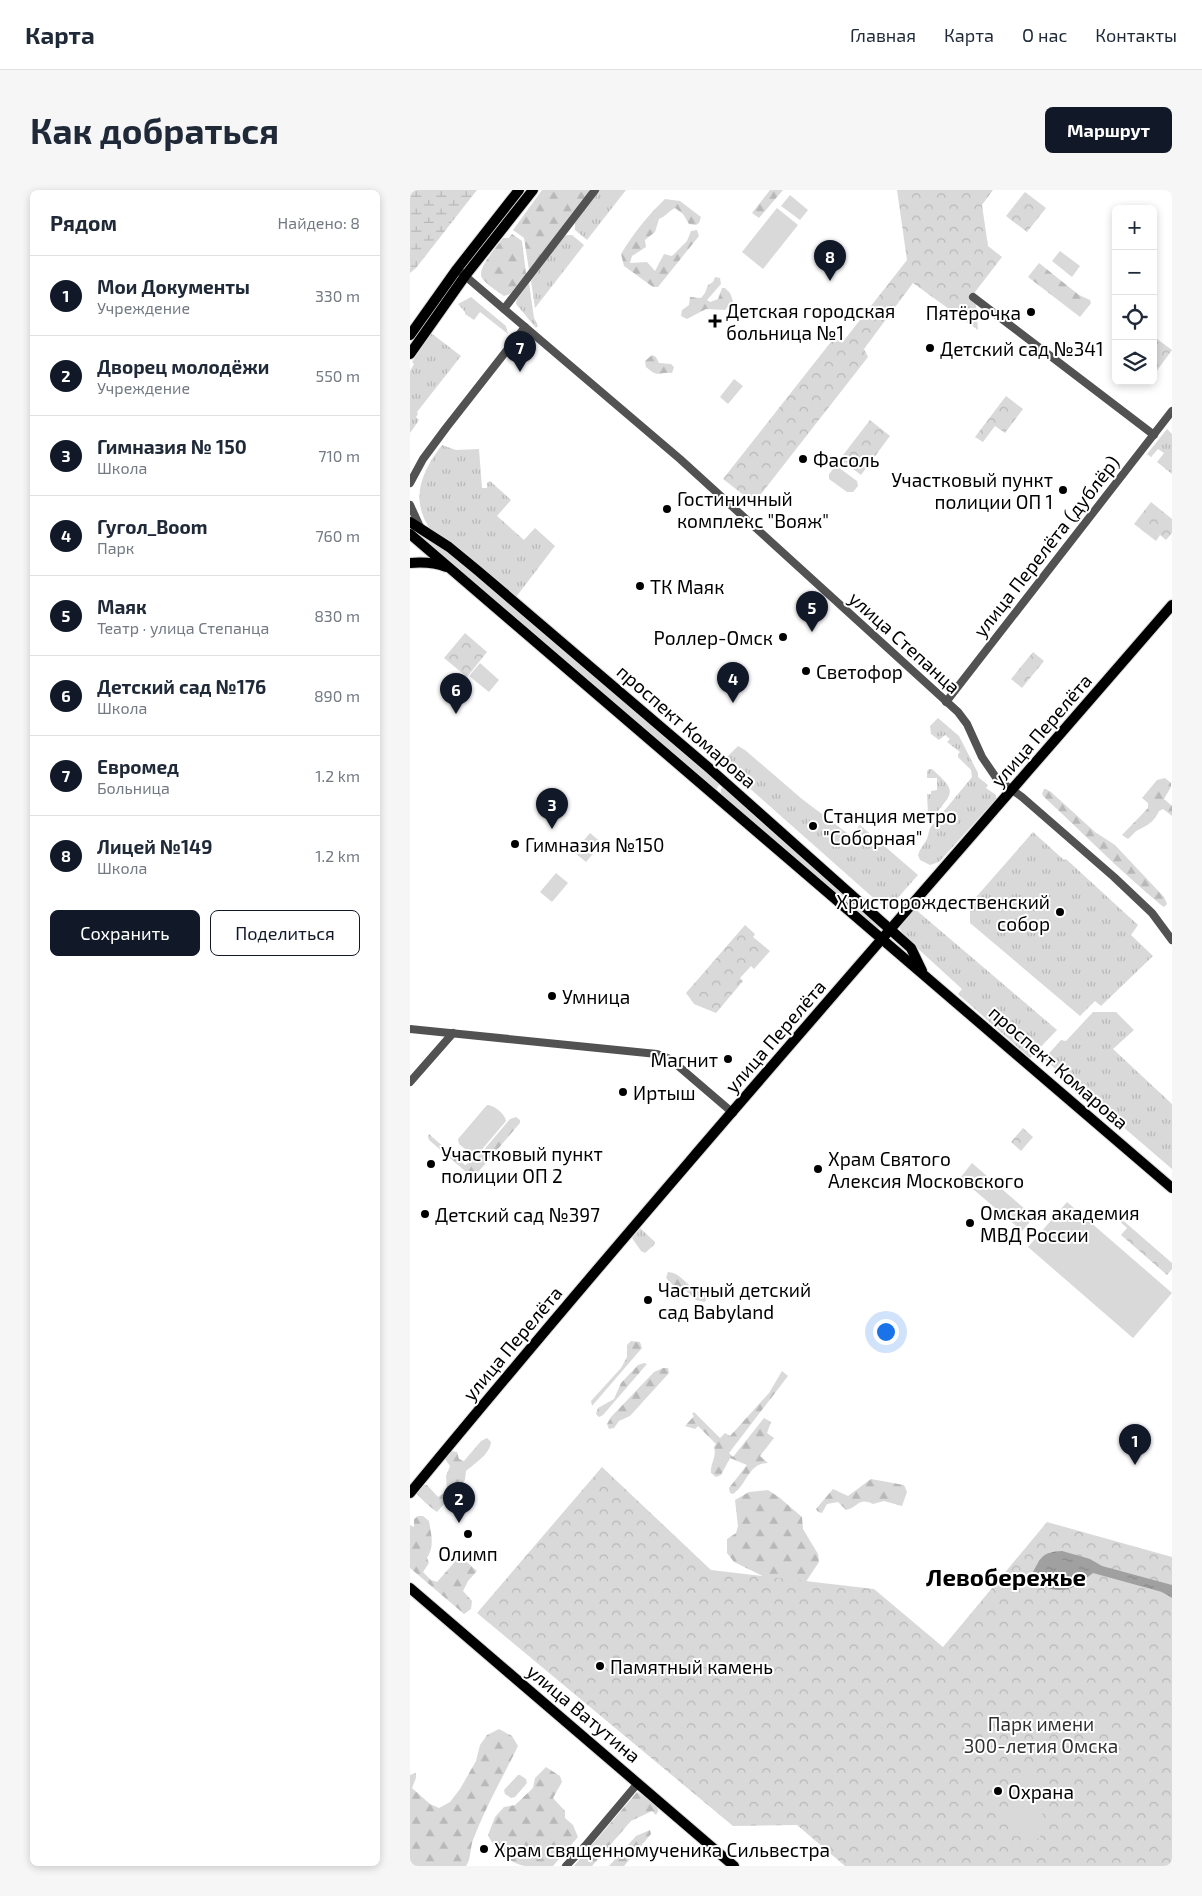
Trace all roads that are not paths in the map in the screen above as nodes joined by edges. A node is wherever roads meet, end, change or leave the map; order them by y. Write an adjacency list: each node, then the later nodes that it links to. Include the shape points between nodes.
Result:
1 (519, 190): 4 (main road)
2 (533, 190): 4 (main road)
3 (595, 190): 6 (street)
4 (461, 272): 6 (street, улица Степанца); 8 (main road); 9 (main road)
5 (974, 297): 12 (street)
6 (504, 309): 7 (street, улица Степанца)
7 (525, 327): 13 (street, via 423,459); 22 (street, улица Степанца, via 680,459)
8 (410, 335)
9 (410, 354)
10 (1172, 412): 11 (street, улица Перелёта (дублёр))
11 (1169, 422): 12 (street, улица Перелёта (дублёр))
12 (1154, 435): 22 (street, улица Перелёта (дублёр))
13 (410, 483)
14 (410, 505): 16 (street)
15 (410, 522): 16 (main road, проспект Комарова)
16 (414, 535): 18 (main road, проспект Комарова); 19 (main road, проспект Комарова, via 449,547)
17 (410, 563): 18 (main road, via 438,564)
18 (451, 570): 20 (main road, проспект Комарова)
19 (477, 570): 20 (main road, via 466,574); 23 (main road, проспект Комарова)
20 (466, 582): 24 (main road, проспект Комарова)
21 (1172, 605): 26 (main road, улица Перелёта)
22 (946, 702): 26 (street, улица Степанца, via 967,724 990,770)
23 (668, 733): 24 (main road, via 667,740); 25 (main road, проспект Комарова)
24 (656, 746): 27 (main road, проспект Комарова)
25 (727, 784): 27 (main road, via 718,790); 28 (main road, проспект Комарова)
26 (1012, 790): 28 (main road, улица Перелёта); 30 (street, улица Степанца, via 1128,890 1152,913)
27 (716, 797): 29 (main road, проспект Комарова)
28 (890, 928): 29 (main road, улица Перелёта); 31 (main road, проспект Комарова, via 915,953)
29 (882, 938): 31 (main road, проспект Комарова); 35 (main road, улица Перелёта)
30 (1172, 940)
31 (924, 974): 36 (main road, проспект Комарова)
32 (410, 1029): 33 (street)
33 (453, 1033): 34 (street); 35 (street, via 664,1056)
34 (410, 1082)
35 (733, 1113): 37 (main road, улица Перелёта, via 518,1362)
36 (1172, 1188)
37 (410, 1493)
38 (410, 1588): 39 (main road, улица Ватутина)
39 (638, 1783): 40 (street); 41 (main road, улица Ватутина)
40 (566, 1866)
41 (734, 1866)

